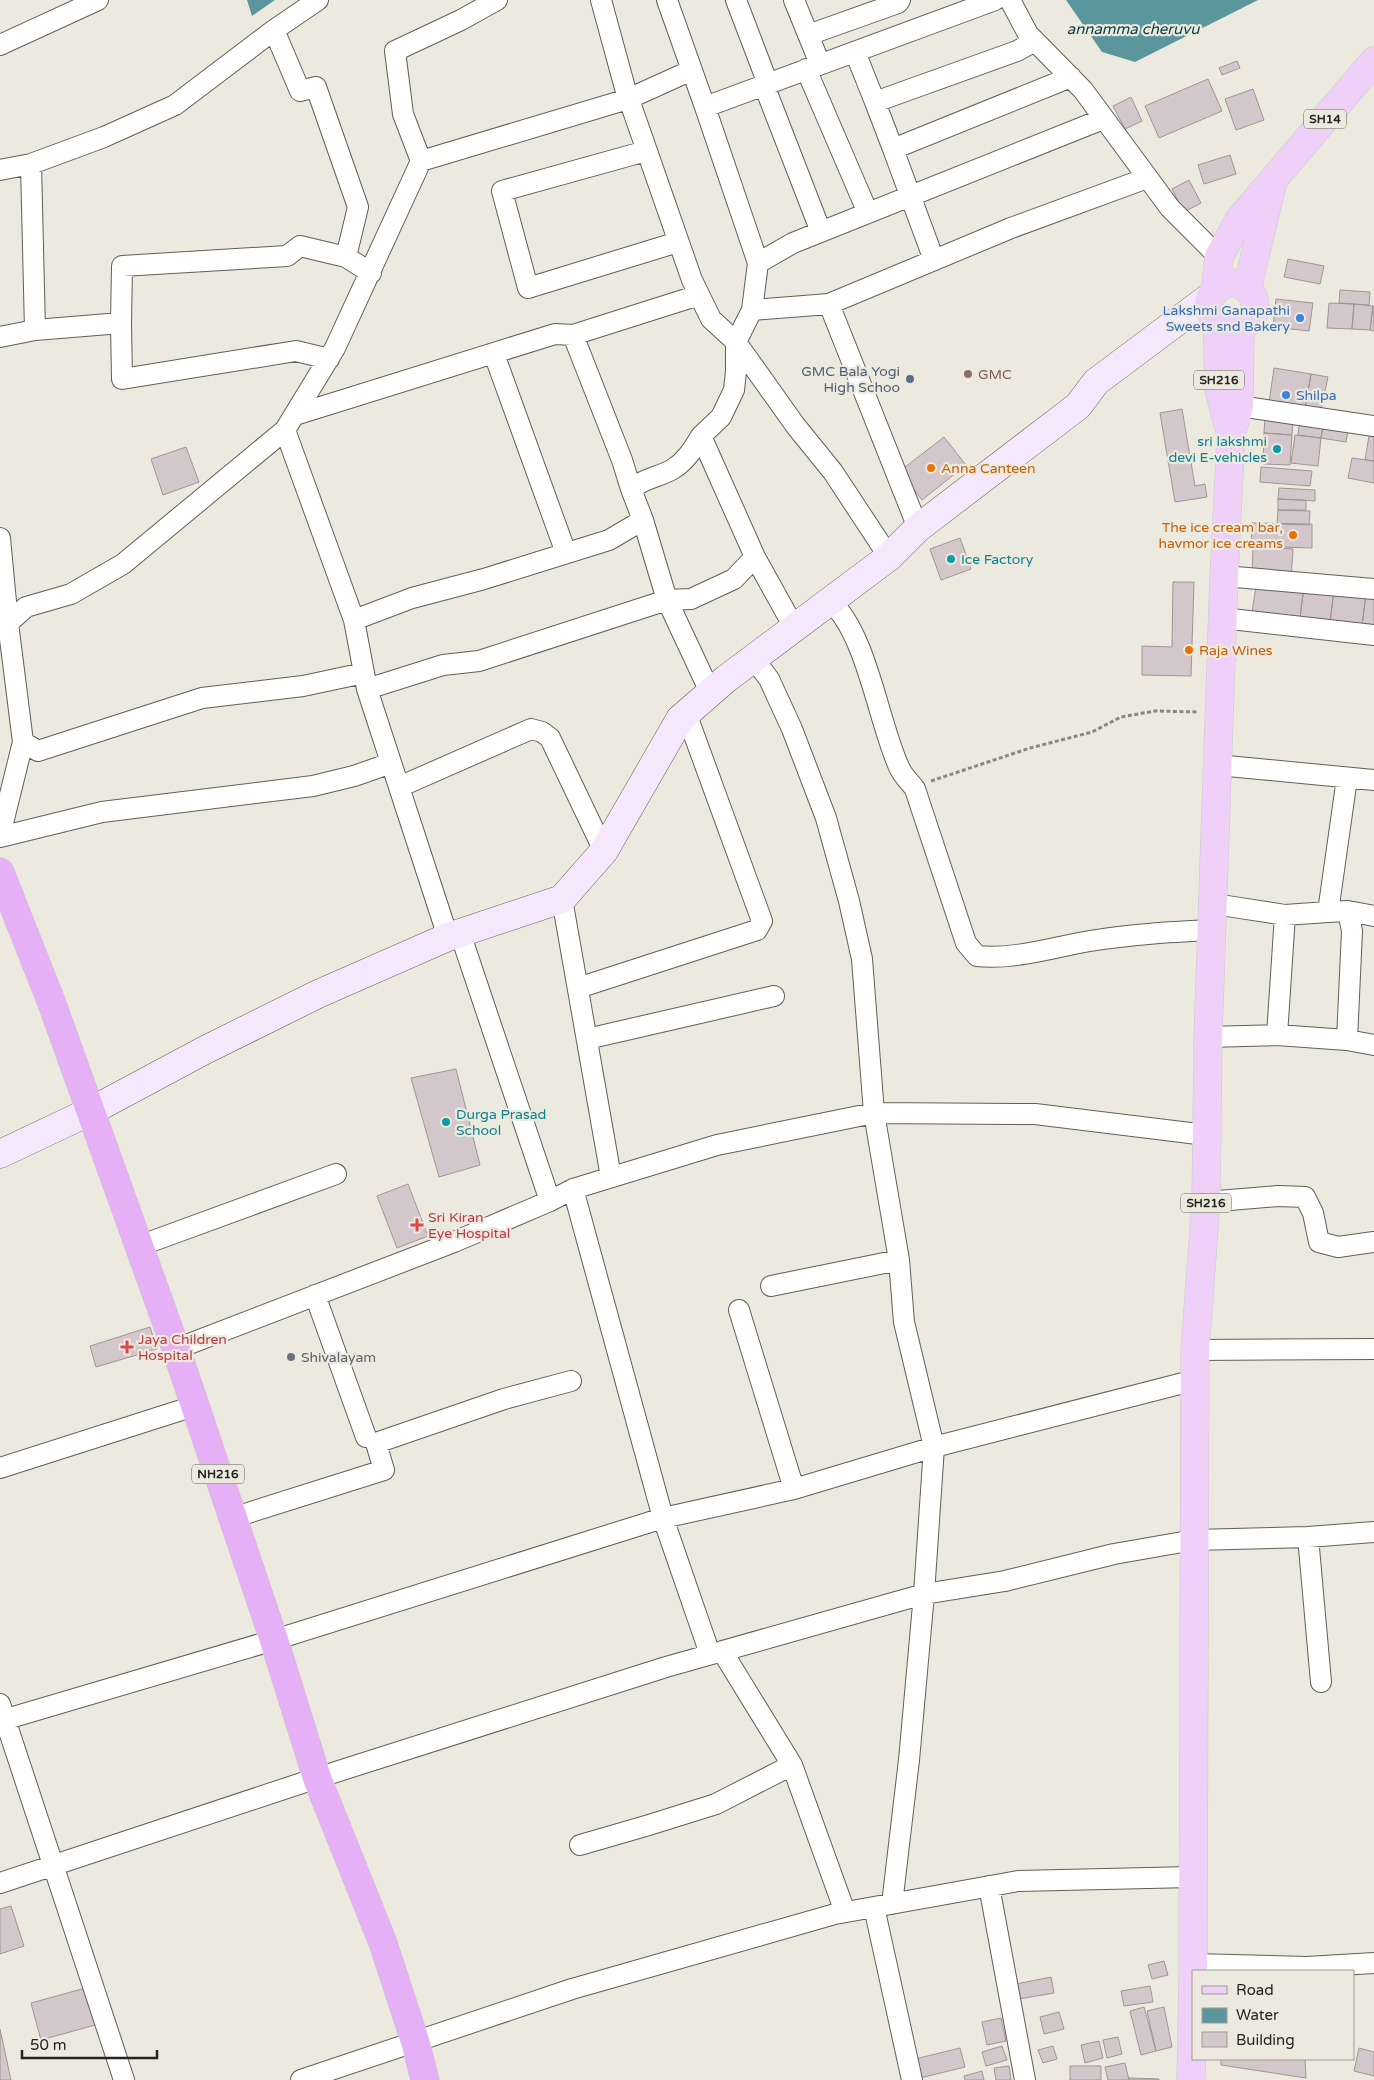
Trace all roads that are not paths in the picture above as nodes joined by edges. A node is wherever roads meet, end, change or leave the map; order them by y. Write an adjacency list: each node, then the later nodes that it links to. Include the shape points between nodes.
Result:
1 (98, 0): 15 (street)
2 (318, 0): 12 (street)
3 (497, 0): 28 (street, via 395,51 403,114)
4 (601, 0): 22 (street)
5 (667, 0): 19 (street)
6 (736, 0): 21 (street)
7 (794, 0): 13 (street)
8 (900, 0): 13 (street)
9 (995, 0): 11 (street)
10 (1010, 0): 14 (street)
11 (957, 6): 16 (street)
12 (274, 30): 29 (street, via 175,105); 37 (street, via 300,91 316,86 358,207)
13 (808, 35): 18 (street)
14 (1035, 41): 20 (street); 23 (street, via 1016,51)
15 (0, 44)
16 (854, 52): 18 (street); 23 (street)
17 (1374, 61): 31 (main road, SH14)
18 (813, 67): 21 (street); 34 (street)
19 (692, 70): 22 (street); 24 (street)
20 (1071, 77): 25 (street); 26 (street)
21 (766, 84): 24 (street); 35 (street)
22 (628, 98): 27 (street); 28 (street)
23 (875, 102): 26 (street)
24 (705, 107): 40 (street)
25 (1103, 119): 32 (street); 33 (street)
26 (893, 149): 33 (street)
27 (646, 151): 36 (street); 36 (street, via 502,191 528,288)
28 (421, 161): 41 (street)
29 (30, 164): 30 (street); 48 (street)
30 (0, 170)
31 (1275, 176): 38 (main road, SH14, via 1239,220); 42 (main road, SH14)
32 (1147, 178): 38 (street, via 1170,208); 39 (street)
33 (912, 196): 34 (street); 39 (street)
34 (868, 213): 35 (street)
35 (822, 232): 40 (street, via 793,243)
36 (678, 242): 43 (street)
37 (346, 257): 41 (street); 47 (street, via 300,246 287,256 122,266)
38 (1219, 257): 46 (main road, SH14)
39 (934, 260): 44 (street)
40 (758, 263): 45 (street)
41 (370, 273): 53 (street)
42 (1247, 289): 46 (main road, via 1237,284 1225,284); 46 (main road, via 1254,298 1255,310 1250,321)
43 (699, 296): 49 (street); 51 (street, via 711,319)
44 (829, 304): 45 (street); 61 (street)
45 (752, 310): 51 (street)
46 (1219, 311): 54 (main road, SH216); 57 (main road, SH216, via 1219,390); 61 (street, via 1102,399 1078,406)
47 (121, 324): 48 (street); 53 (street, via 122,379 296,350)
48 (35, 330): 50 (street)
49 (573, 335): 52 (street, via 555,334); 59 (street)
50 (0, 337)
51 (736, 342): 58 (street, via 734,390 721,417); 65 (street, via 832,472)
52 (494, 354): 55 (street); 63 (street)
53 (328, 359): 55 (street)
54 (1239, 406): 56 (street); 57 (main road, SH216)
55 (290, 422): 71 (street); 72 (street, via 122,564 71,594 26,607)
56 (1374, 426)
57 (1231, 435): 66 (main road, SH216)
58 (701, 436): 59 (street, via 680,464); 64 (street)
59 (631, 489): 60 (street)
60 (643, 520): 63 (street, via 609,540); 68 (street)
61 (918, 528): 65 (street)
62 (0, 538): 72 (street)
63 (566, 554): 71 (street, via 412,598)
64 (755, 557): 68 (street, via 734,578 691,599); 73 (street)
65 (889, 557): 69 (street)
66 (1224, 576): 67 (street); 70 (main road, SH216)
67 (1374, 589)
68 (667, 600): 76 (street, via 479,661); 77 (street)
69 (830, 601): 73 (street); 92 (street, via 855,636 899,769 915,789 966,943 977,956 1030,952 1140,934)
70 (1222, 618): 74 (street); 81 (main road, SH216)
71 (354, 620): 76 (street)
72 (8, 623): 79 (street)
73 (795, 629): 75 (street)
74 (1374, 635)
75 (754, 659): 77 (street); 102 (street, via 769,679 792,729 826,818 849,901 862,959)
76 (366, 681): 79 (street, via 202,698 38,750); 80 (street)
77 (711, 694): 78 (street)
78 (686, 713): 86 (street); 94 (street, via 762,921 757,930)
79 (23, 742): 85 (street)
80 (391, 763): 84 (street); 85 (street, via 313,786 102,812)
81 (1217, 765): 82 (street); 92 (main road, SH216)
82 (1347, 778): 83 (street); 89 (street)
83 (1374, 780)
84 (399, 787): 86 (street, via 531,729 542,732 550,738); 93 (street)
85 (0, 836)
86 (604, 851): 88 (street)
87 (0, 872): 101 (highway, NH216)
88 (562, 899): 93 (street); 94 (street)
89 (1338, 911): 90 (street); 91 (street); 99 (street, via 1352,931)
90 (1285, 915): 92 (street); 96 (street)
91 (1374, 916)
92 (1213, 917): 97 (main road, SH216)
93 (454, 935): 101 (street, via 310,998); 108 (street)
94 (578, 988): 98 (street)
95 (774, 996): 98 (street)
96 (1277, 1036): 97 (street); 99 (street)
97 (1208, 1037): 103 (main road, SH216)
98 (587, 1039): 106 (street)
99 (1347, 1040): 100 (street)
100 (1374, 1045)
101 (91, 1111): 104 (street); 111 (highway, NH216)
102 (874, 1113): 103 (street, via 1035,1114); 106 (street, via 717,1145); 112 (street)
103 (1206, 1135): 109 (main road, SH216)
104 (0, 1154)
105 (336, 1174): 111 (street)
106 (610, 1177): 107 (street)
107 (573, 1189): 108 (street); 127 (street)
108 (550, 1201): 114 (street)
109 (1206, 1202): 110 (street, via 1306,1197 1313,1212 1319,1242 1338,1247); 118 (main road, SH216)
110 (1374, 1242)
111 (139, 1246): 116 (highway, NH216)
112 (899, 1260): 113 (street); 123 (street, via 904,1322)
113 (771, 1286)
114 (315, 1295): 116 (street); 122 (street)
115 (739, 1310): 125 (street)
116 (176, 1349): 121 (highway, NH216)
117 (1374, 1349): 118 (street)
118 (1195, 1350): 119 (main road, SH216)
119 (1195, 1380): 123 (street); 130 (main road, SH216)
120 (571, 1381): 126 (street, via 504,1399 376,1443 384,1470)
121 (194, 1406): 124 (street); 126 (highway, NH216)
122 (366, 1437)
123 (934, 1448): 125 (street); 131 (street)
124 (0, 1468)
125 (794, 1489): 127 (street)
126 (232, 1518): 132 (highway, NH216)
127 (663, 1518): 132 (street); 133 (street)
128 (1374, 1532): 129 (street)
129 (1308, 1537): 130 (street); 134 (street)
130 (1194, 1540): 131 (street, via 1114,1554 1005,1581); 140 (main road, SH216)
131 (924, 1594): 133 (street); 143 (street, via 909,1760)
132 (274, 1640): 135 (street); 137 (highway, NH216)
133 (716, 1652): 136 (street); 137 (street)
134 (1321, 1682)
135 (2, 1715): 139 (street)
136 (792, 1766): 138 (street, via 716,1804); 144 (street)
137 (317, 1778): 139 (street); 148 (highway, NH216, via 383,1943)
138 (580, 1845)
139 (54, 1866): 141 (street); 149 (street)
140 (1192, 1877): 142 (street, via 1018,1881); 146 (main road, SH216)
141 (0, 1884)
142 (989, 1886): 143 (street); 153 (street)
143 (883, 1905): 144 (street); 152 (street)
144 (845, 1912): 148 (street, via 572,1989)
145 (1374, 1962): 146 (street)
146 (1193, 1969)
147 (1192, 2024): 154 (main road, SH216)
148 (415, 2041): 150 (street); 151 (highway, NH216)
149 (124, 2080)
150 (301, 2080)
151 (425, 2080)
152 (912, 2080)
153 (1026, 2080)
154 (1191, 2080)

